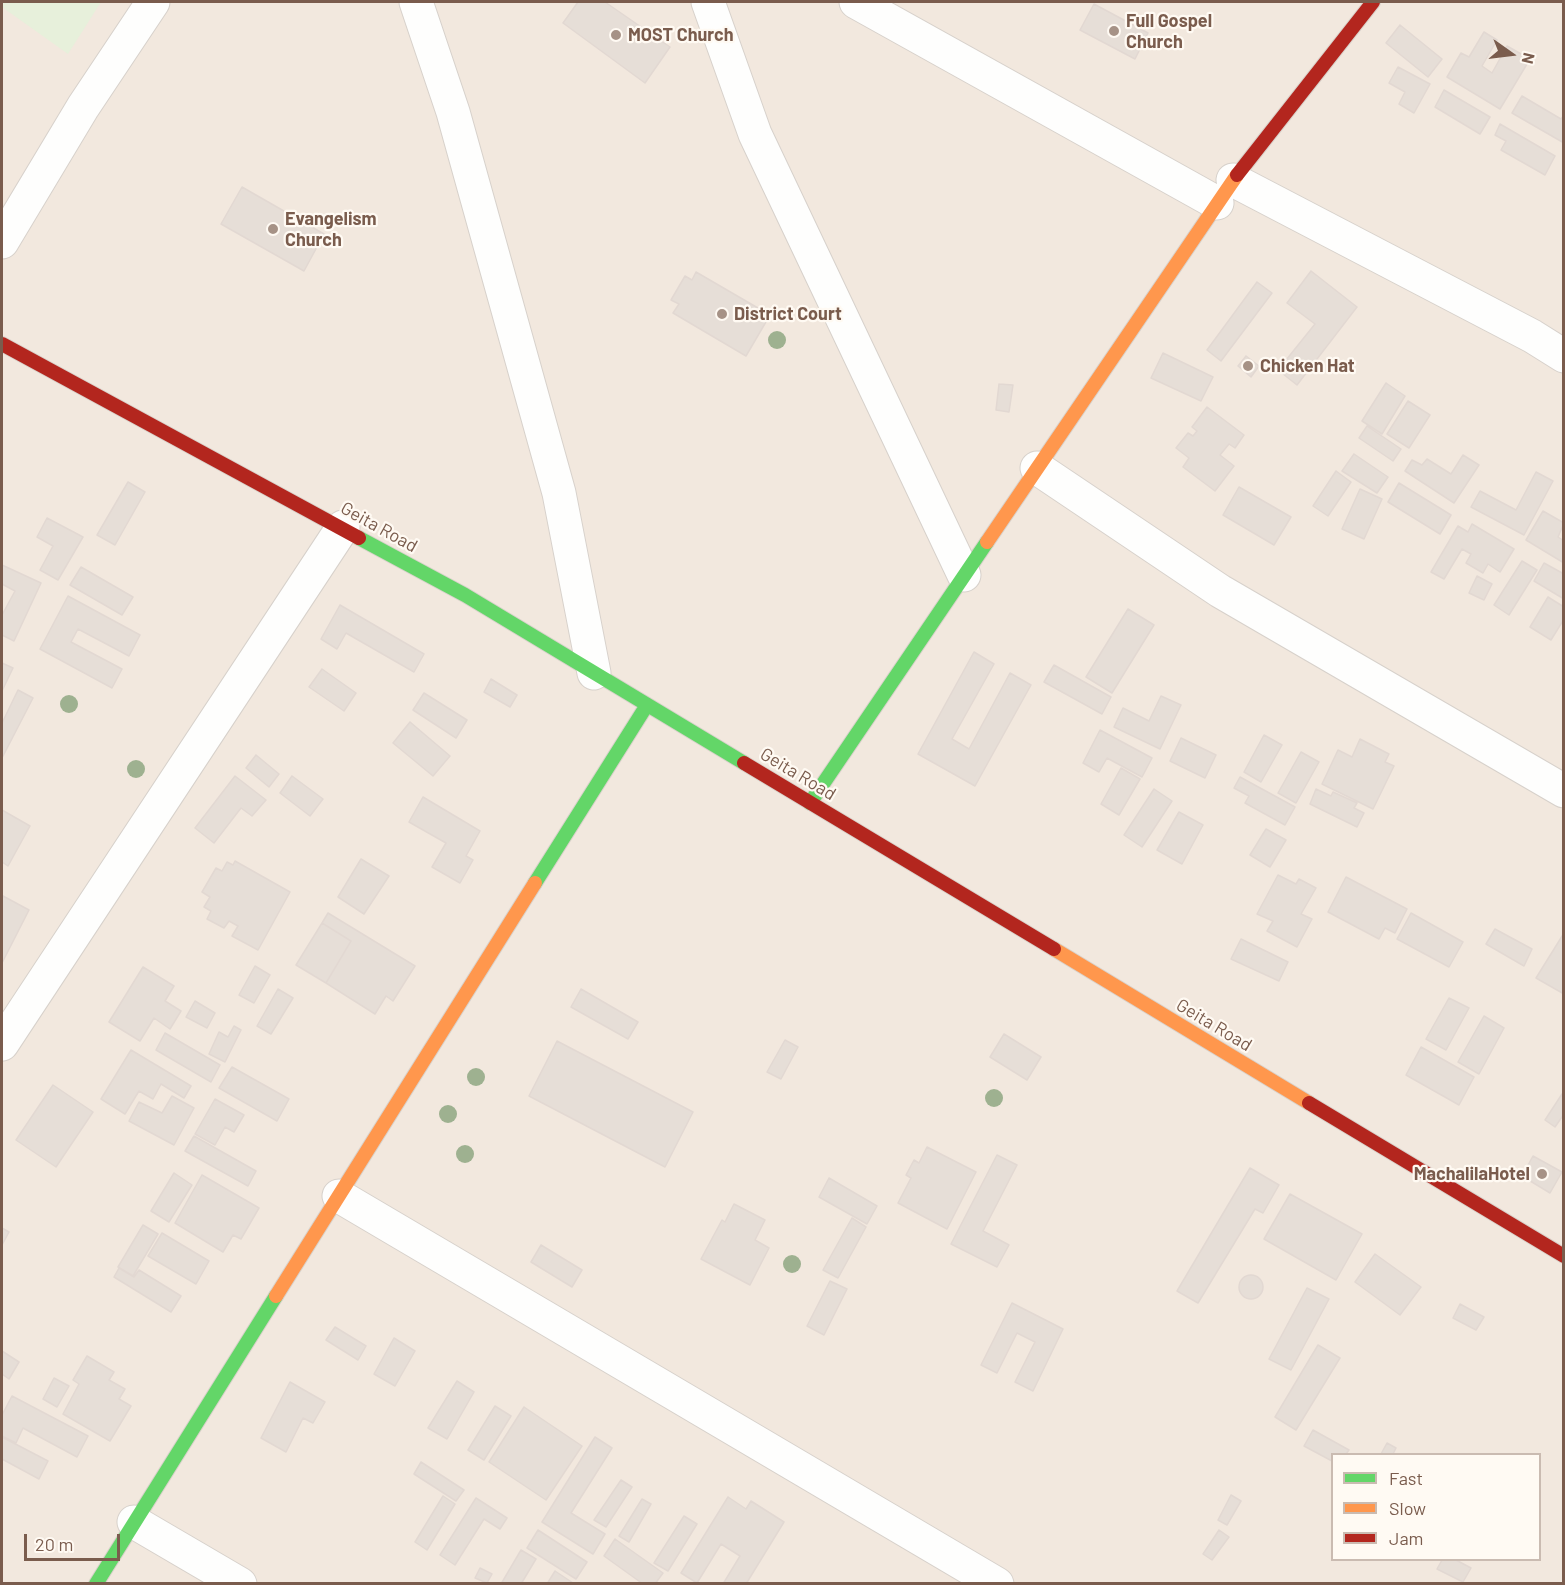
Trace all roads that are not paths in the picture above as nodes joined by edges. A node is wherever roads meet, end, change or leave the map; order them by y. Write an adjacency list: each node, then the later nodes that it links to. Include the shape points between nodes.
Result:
1 (153, 2): 7 (street, via 83,107)
2 (416, 2): 13 (street, via 453,112 559,493)
3 (708, 2): 12 (street, via 755,134)
4 (856, 2): 6 (street)
5 (1373, 2): 6 (street)
6 (1225, 191): 9 (street, via 1532,336); 10 (street)
7 (2, 242)
8 (2, 344): 11 (street, Geita Road)
9 (1563, 356)
10 (1037, 468): 12 (street); 15 (street, via 1220,591)
11 (343, 527): 13 (street, Geita Road); 17 (street)
12 (964, 575): 16 (street)
13 (594, 673): 14 (street, Geita Road)
14 (647, 705): 16 (street, Geita Road); 18 (street)
15 (1563, 791)
16 (810, 802): 19 (street, Geita Road)
17 (2, 1044)
18 (339, 1196): 20 (street); 23 (street)
19 (1563, 1256)
20 (134, 1522): 21 (street); 22 (street)
21 (96, 1584)
22 (240, 1584)
23 (997, 1584)

